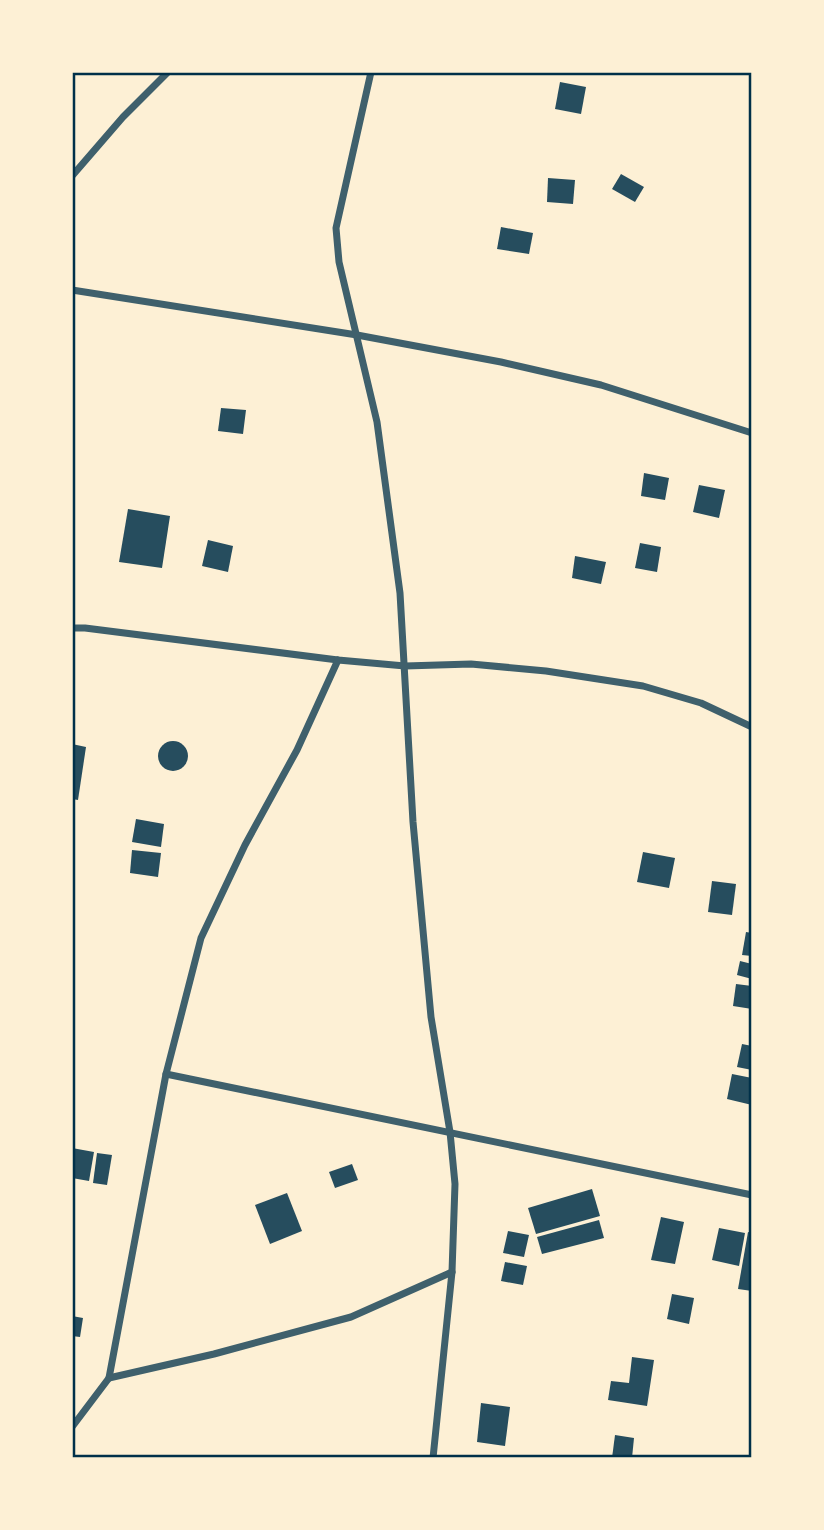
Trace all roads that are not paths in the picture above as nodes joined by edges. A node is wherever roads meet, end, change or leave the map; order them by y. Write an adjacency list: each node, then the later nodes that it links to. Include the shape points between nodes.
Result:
1 (168, 72): 3 (street)
2 (371, 72): 5 (street, via 336,228 339,262)
3 (72, 176)
4 (72, 290): 5 (street)
5 (357, 335): 6 (street, via 601,385); 9 (street, via 377,422)
6 (752, 433)
7 (72, 628): 8 (street)
8 (338, 660): 9 (street); 11 (street, via 201,938)
9 (405, 666): 10 (street, via 471,664 643,686 701,703); 12 (street, via 413,822 431,1017)
10 (752, 727)
11 (166, 1074): 12 (street); 15 (street)
12 (450, 1132): 13 (street); 14 (street, via 455,1184)
13 (752, 1195)
14 (452, 1272): 15 (street, via 351,1317); 17 (street)
15 (109, 1378): 16 (street)
16 (72, 1427)
17 (433, 1458)

